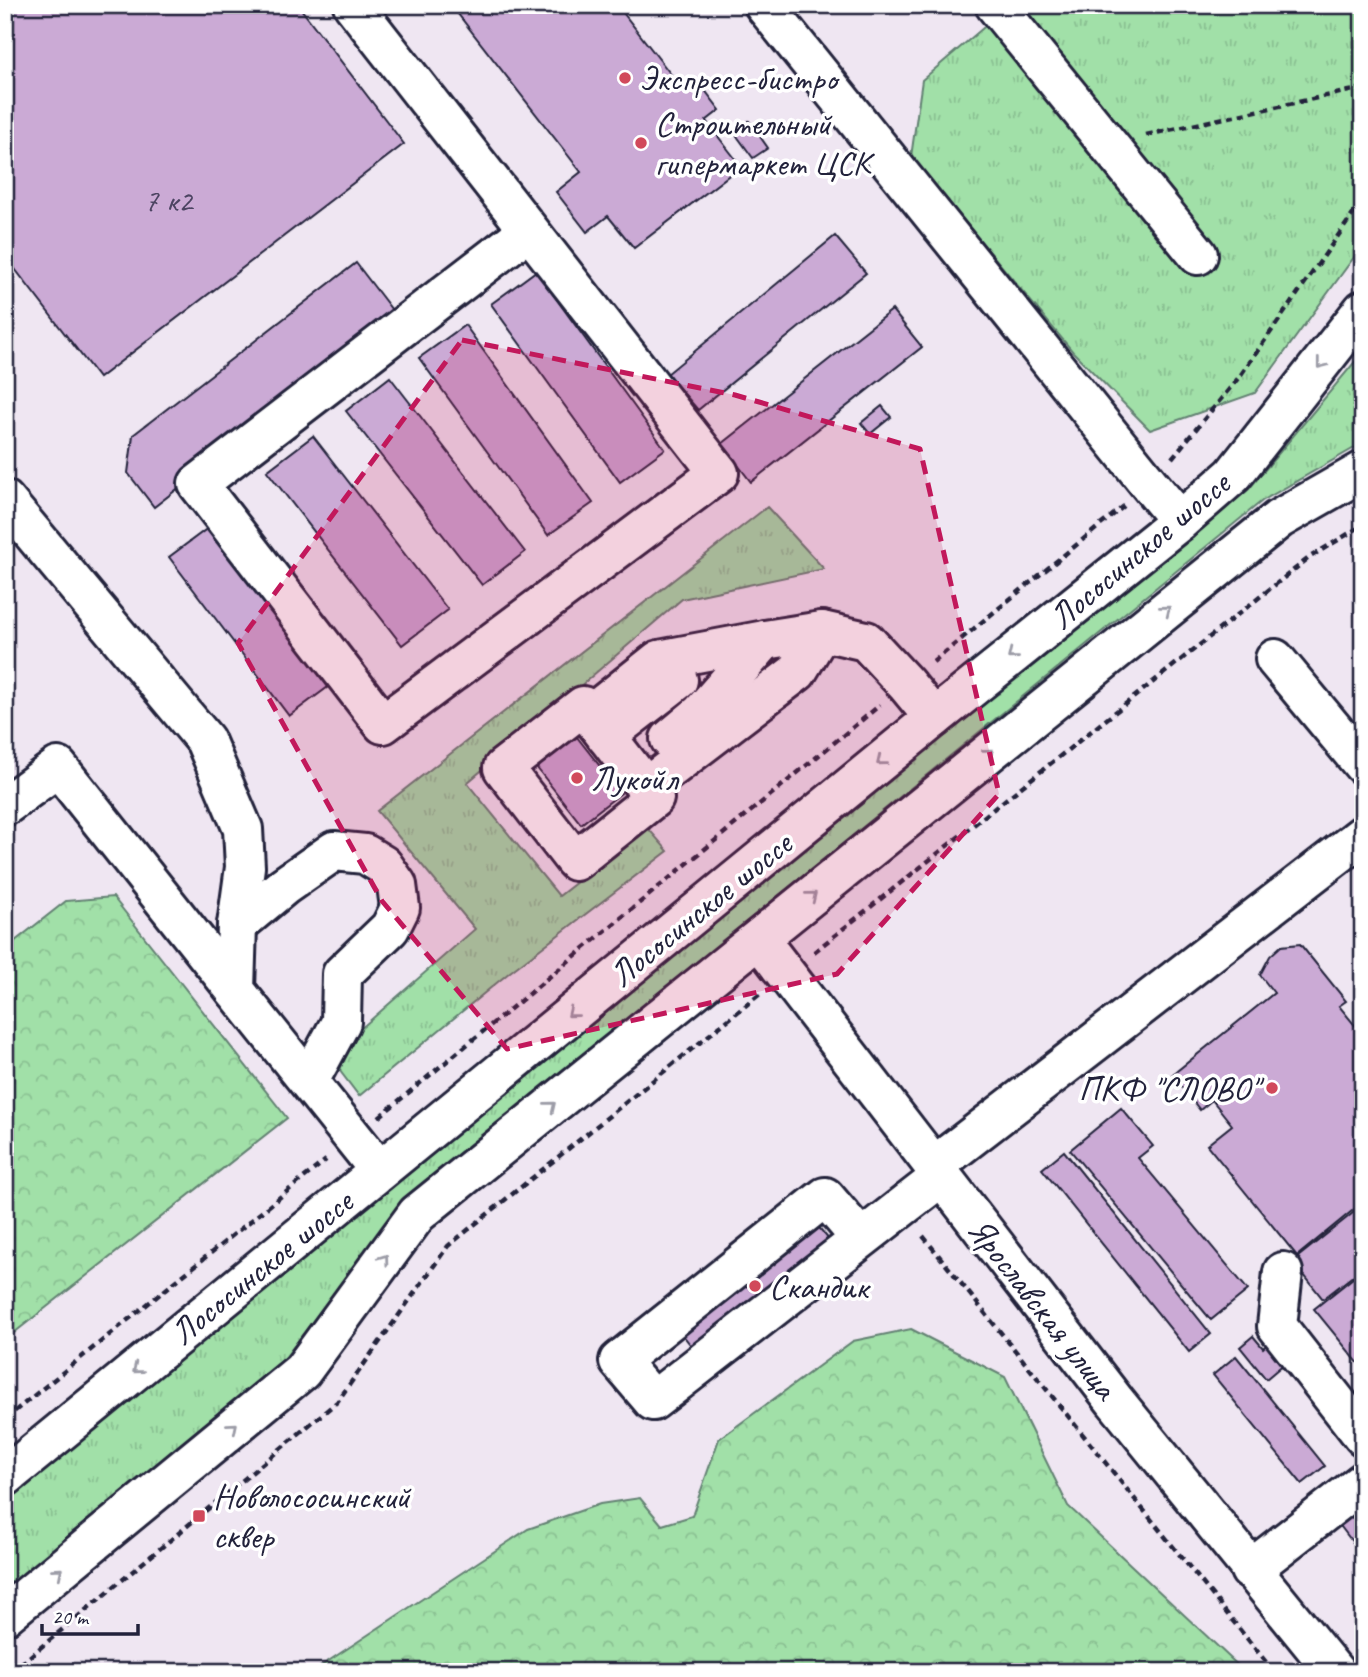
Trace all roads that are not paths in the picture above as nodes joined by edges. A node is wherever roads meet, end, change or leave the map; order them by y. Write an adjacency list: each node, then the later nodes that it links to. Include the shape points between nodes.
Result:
1 (353, 5): 4 (street)
2 (764, 5): 9 (street)
3 (995, 5): 5 (street)
4 (529, 230): 4 (street, via 198,484 383,724 719,473)
5 (1198, 254)
6 (1363, 310): 9 (street, Лососинское шоссе, one-way to 9, via 1233,475)
7 (1363, 471): 20 (street, Лососинское шоссе, one-way to 7, via 1279,519)
8 (5, 500): 19 (street, via 205,740 243,828 245,867)
9 (1180, 521): 13 (street, Лососинское шоссе, one-way to 13)
10 (822, 631): 11 (street); 13 (street, via 866,641); 16 (street, via 797,672)
11 (765, 640): 14 (street, via 659,660); 16 (street)
12 (1275, 659): 15 (street)
13 (934, 718): 23 (street, Лососинское шоссе, one-way to 23)
14 (598, 726): 16 (street); 16 (street, via 583,706 503,768 575,861 654,798)
15 (1363, 765)
16 (638, 779)
17 (5, 806): 21 (street, via 58,767)
18 (1363, 835): 24 (street)
19 (237, 925): 21 (street); 22 (street, via 334,851 365,854 383,865 397,885 400,908 390,928 342,974 341,1022)
20 (759, 939): 24 (street, Ярославская улица); 31 (street, Лососинское шоссе, one-way to 20, via 302,1371 417,1214)
21 (235, 990): 22 (street)
22 (309, 1082): 23 (street)
23 (379, 1170): 28 (street, Лососинское шоссе, one-way to 28)
24 (938, 1171): 25 (street); 30 (street, Ярославская улица)
25 (861, 1239): 25 (street, via 653,1401 619,1361 825,1197)
26 (1283, 1272): 27 (street, via 1277,1326)
27 (1363, 1436)
28 (5, 1477)
29 (1363, 1482): 30 (street)
30 (1250, 1570): 32 (street, Ярославская улица)
31 (5, 1615)
32 (1335, 1672)

